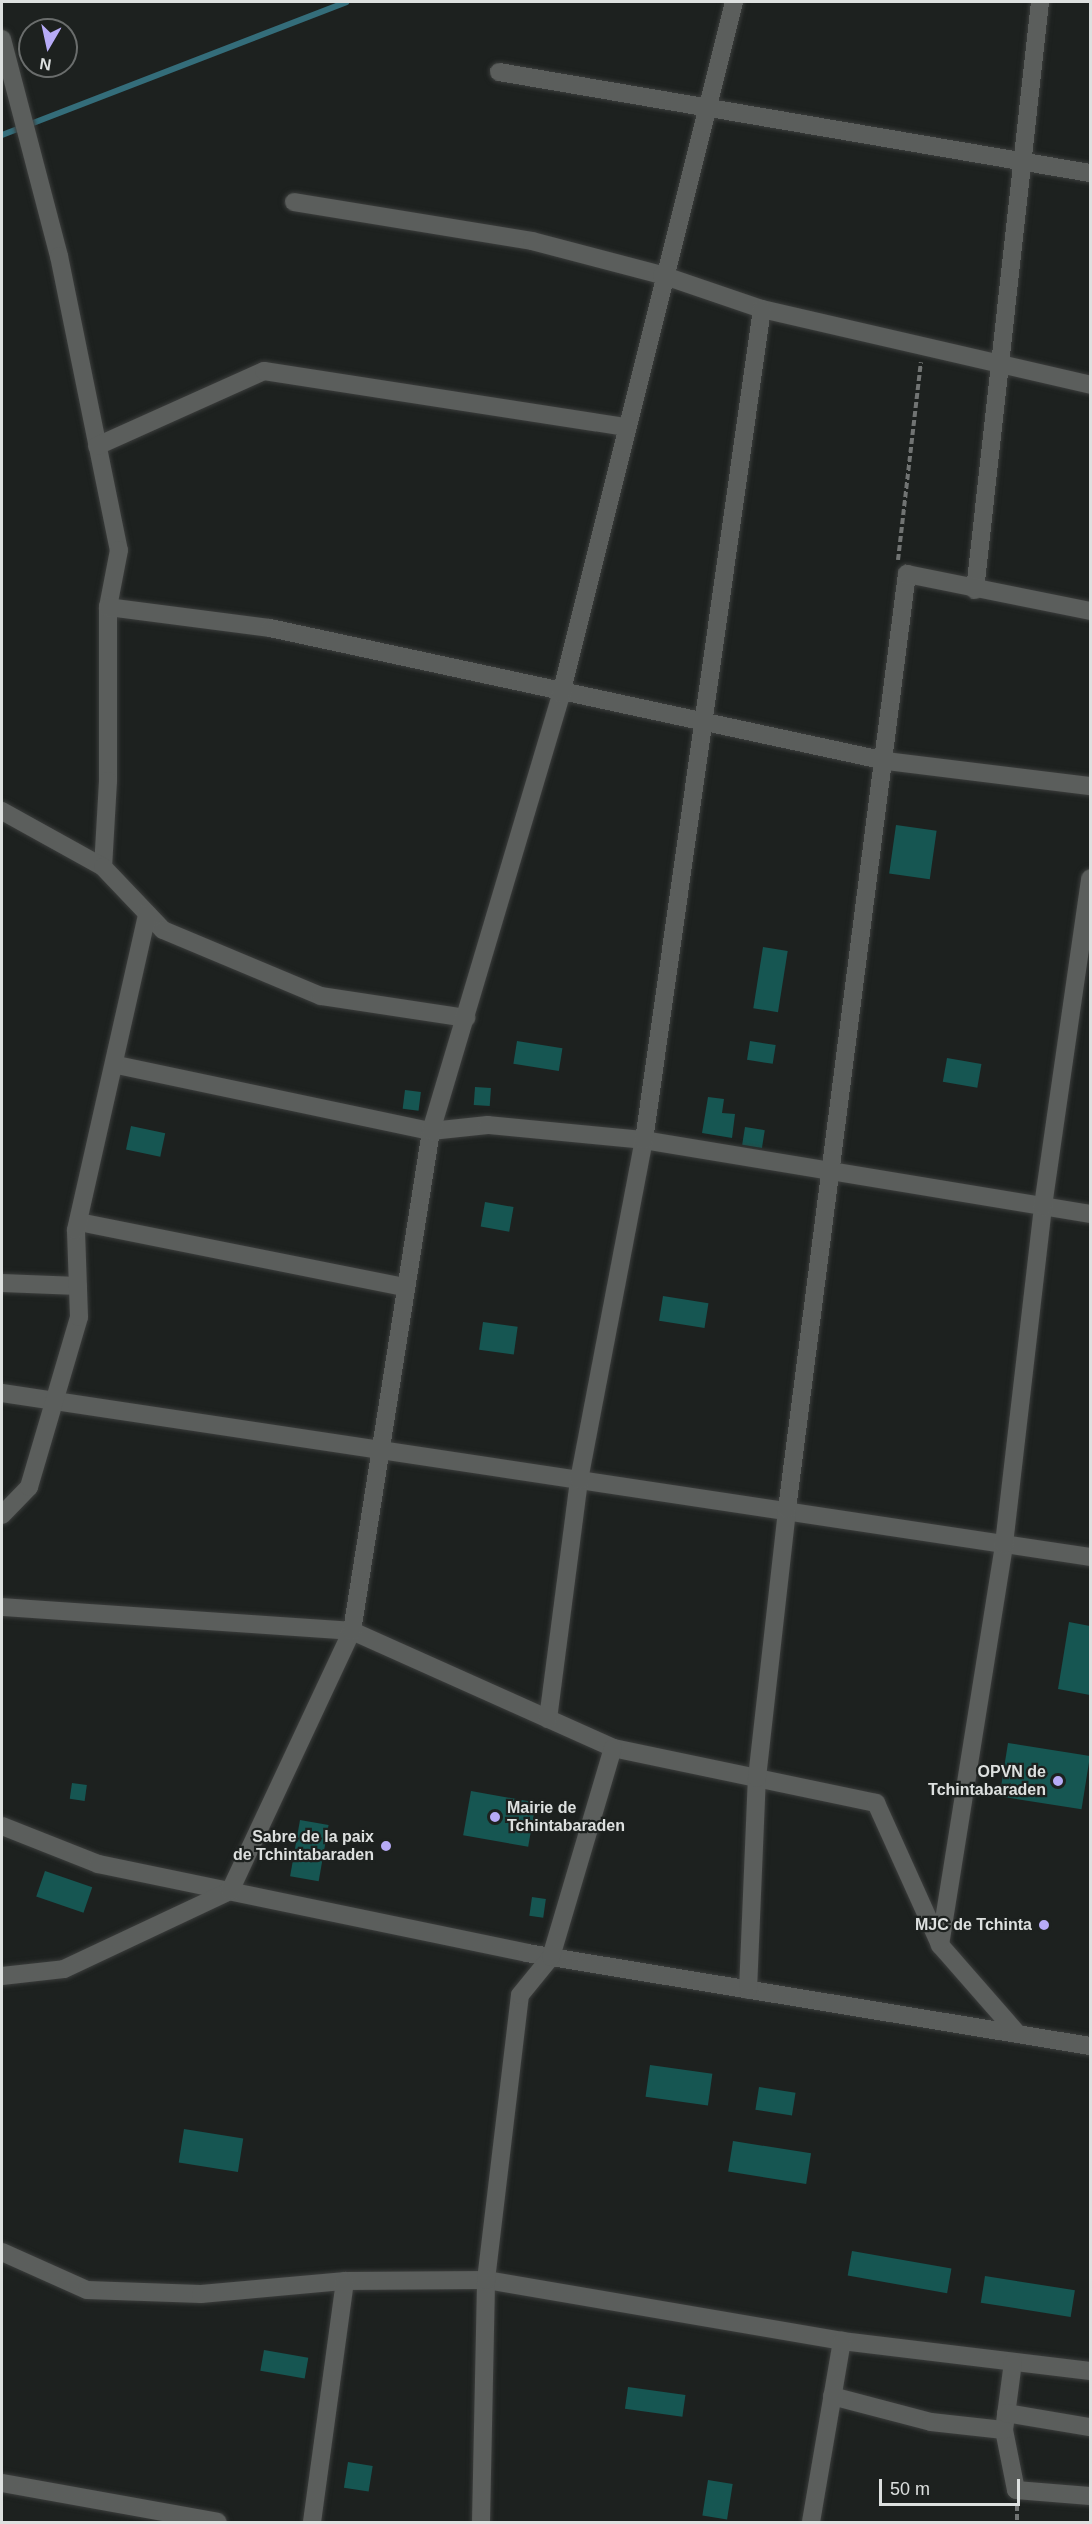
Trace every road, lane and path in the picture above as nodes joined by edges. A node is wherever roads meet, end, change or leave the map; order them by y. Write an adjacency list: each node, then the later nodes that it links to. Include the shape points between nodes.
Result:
1 (734, 2): 5 (street)
2 (1040, 2): 6 (street)
3 (2, 39): 15 (street, via 59,256)
4 (499, 72): 5 (street)
5 (707, 103): 6 (street); 9 (street)
6 (1024, 162): 7 (street); 12 (street)
7 (1090, 172)
8 (294, 202): 9 (street, via 532,241)
9 (662, 275): 10 (street); 14 (street)
10 (762, 309): 11 (street); 21 (street)
11 (923, 347): 12 (street); 16 (path, via 897,558)
12 (999, 364): 13 (street); 17 (street)
13 (1090, 385)
14 (625, 427): 15 (street, via 264,371); 20 (street)
15 (98, 446): 18 (street, via 119,550)
16 (907, 574): 17 (street); 22 (street)
17 (975, 590): 19 (street)
18 (108, 608): 20 (street, via 270,628); 25 (street, via 108,781)
19 (1090, 611)
20 (561, 694): 21 (street); 28 (street)
21 (705, 724): 22 (street); 31 (street)
22 (886, 761): 23 (street); 32 (street)
23 (1090, 786)
24 (2, 812): 25 (street)
25 (102, 867): 27 (street)
26 (1090, 878): 33 (street)
27 (147, 914): 28 (street, via 163,930 321,996); 29 (street)
28 (466, 1018): 30 (street)
29 (117, 1065): 30 (street); 35 (street)
30 (431, 1131): 31 (street, via 488,1125); 38 (street)
31 (644, 1140): 32 (street); 42 (street)
32 (831, 1171): 33 (street); 43 (street)
33 (1043, 1206): 34 (street); 45 (street)
34 (1090, 1214)
35 (79, 1222): 37 (street); 38 (street)
36 (2, 1283): 37 (street)
37 (78, 1286): 40 (street, via 79,1317)
38 (405, 1287): 41 (street)
39 (2, 1393): 40 (street)
40 (56, 1401): 41 (street); 44 (street, via 29,1486)
41 (380, 1450): 42 (street); 48 (street)
42 (579, 1480): 43 (street); 49 (street)
43 (787, 1509): 45 (street); 51 (street)
44 (2, 1515)
45 (1004, 1544): 46 (street); 54 (street)
46 (1090, 1557)
47 (2, 1607): 48 (street)
48 (352, 1631): 49 (street); 53 (street)
49 (548, 1719): 50 (street)
50 (613, 1748): 51 (street); 55 (street)
51 (757, 1778): 54 (street, via 876,1803); 57 (street)
52 (2, 1826): 53 (street, via 99,1864)
53 (230, 1892): 55 (street); 56 (street, via 64,1969)
54 (940, 1945): 58 (street)
55 (550, 1957): 57 (street); 61 (street, via 520,1995)
56 (2, 1976)
57 (748, 1990): 58 (street)
58 (1018, 2034): 59 (street)
59 (1090, 2046)
60 (2, 2252): 62 (street, via 87,2290 201,2294)
61 (486, 2280): 62 (street); 63 (street); 73 (street)
62 (345, 2281): 72 (street)
63 (842, 2341): 64 (street); 66 (street)
64 (1013, 2362): 65 (street); 67 (street)
65 (1090, 2371)
66 (832, 2396): 67 (street, via 932,2422); 74 (street)
67 (1005, 2422): 68 (street); 70 (street, via 1016,2490)
68 (1090, 2427)
69 (2, 2482): 71 (street)
70 (1090, 2496)
71 (218, 2523)
72 (312, 2523)
73 (481, 2523)
74 (811, 2523)

